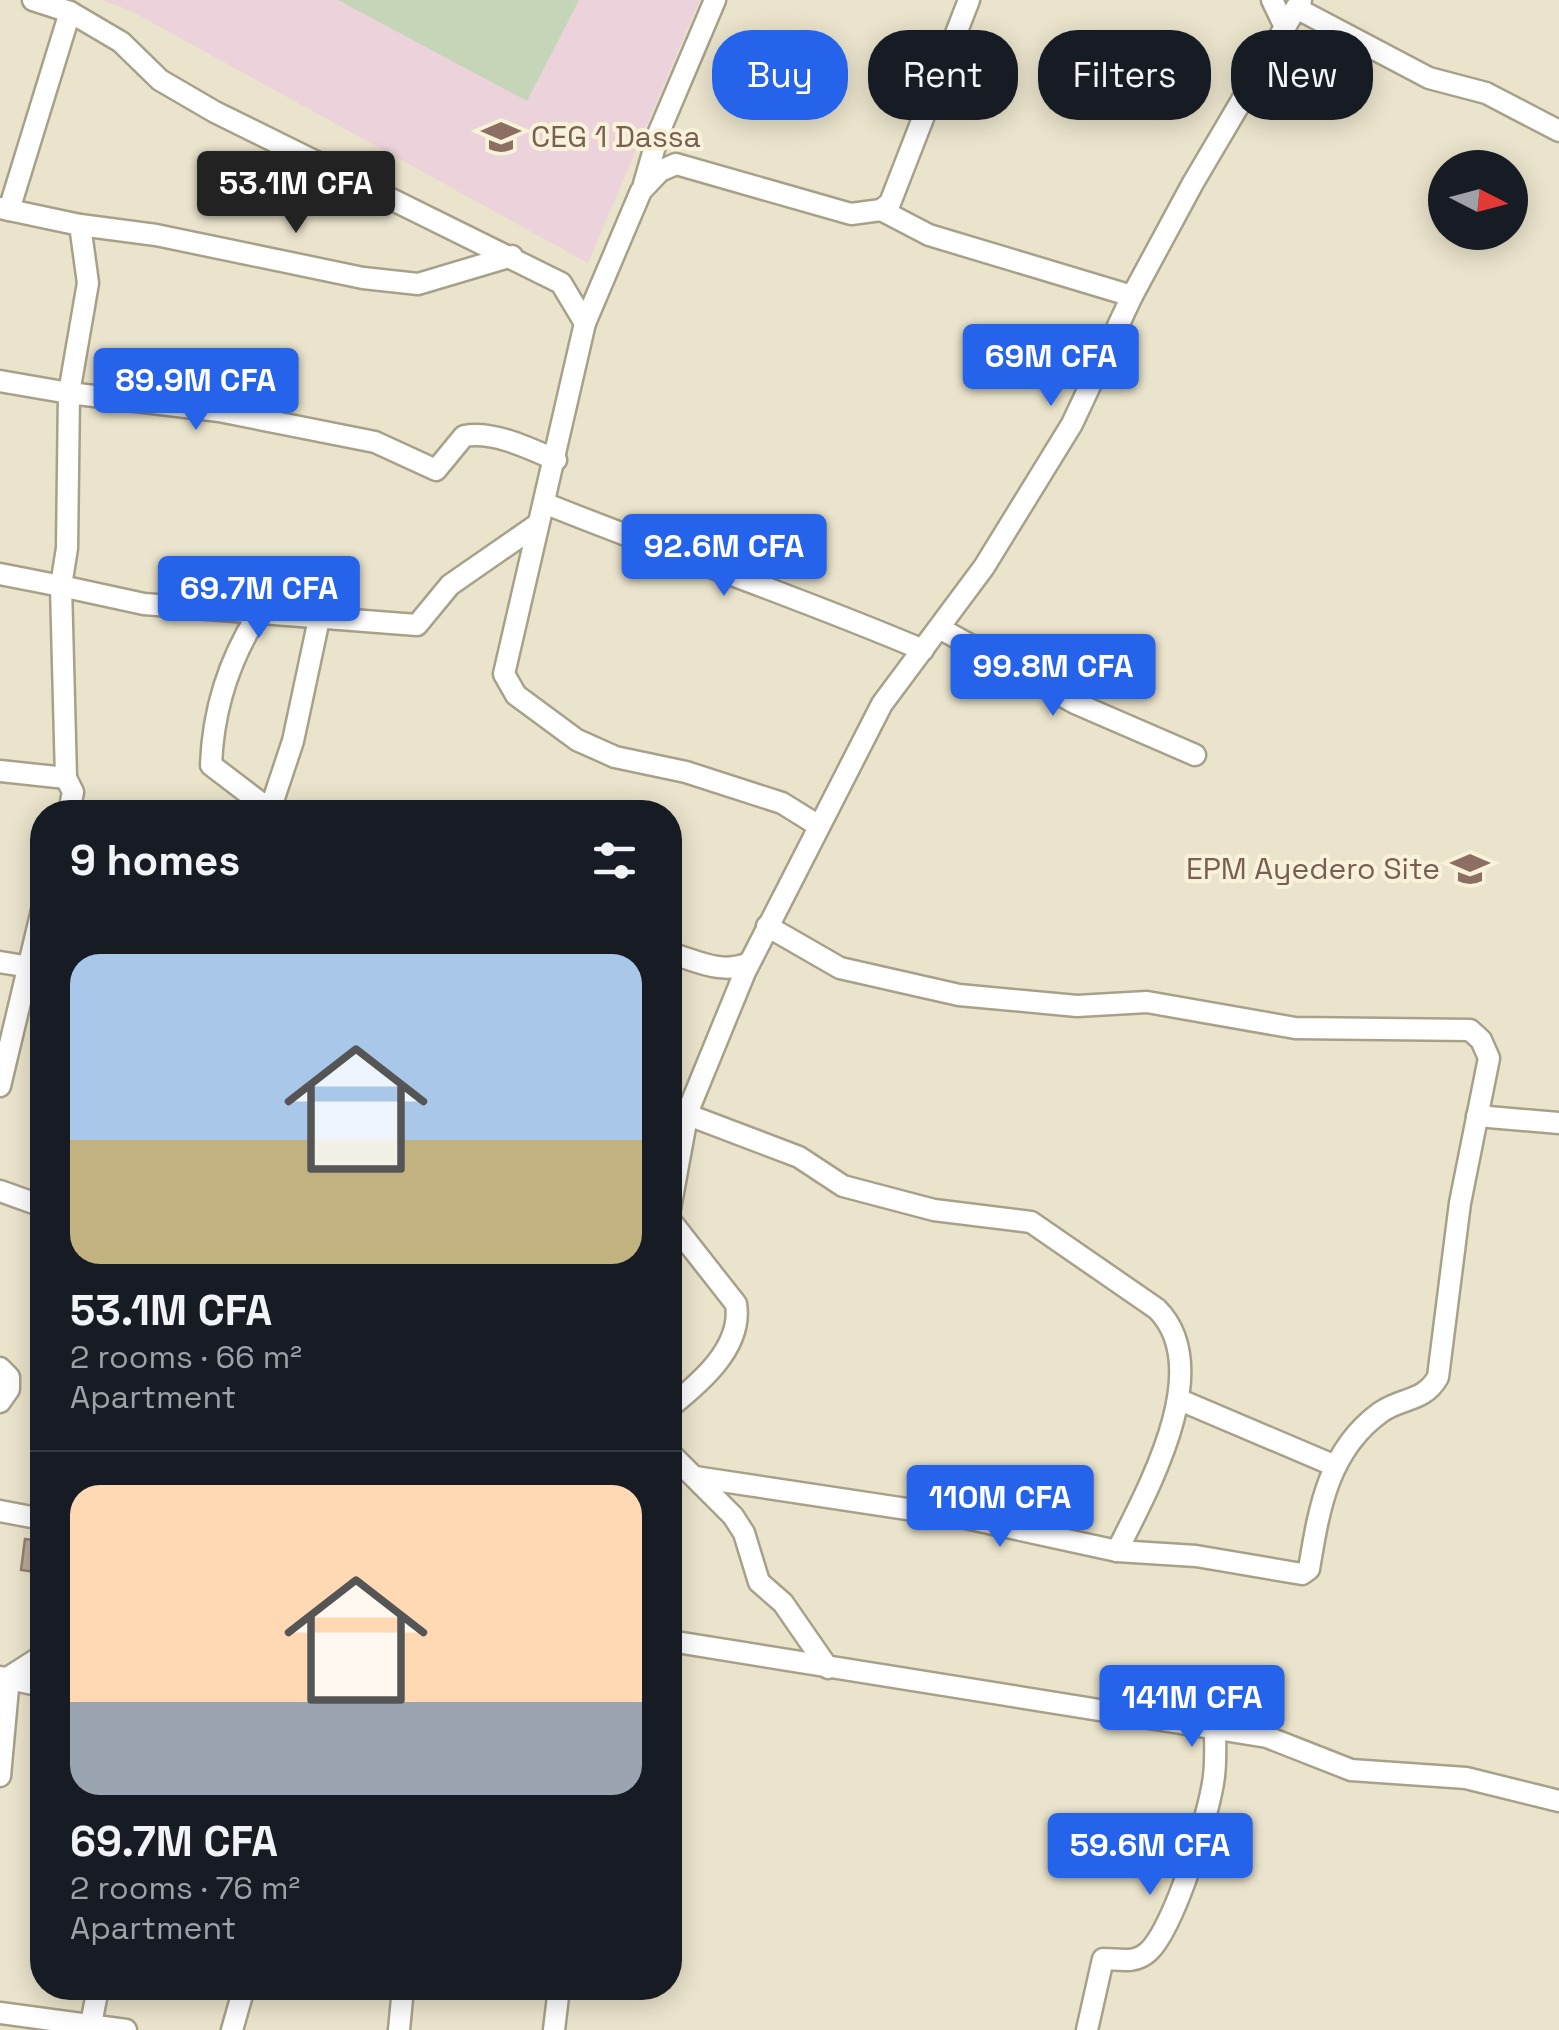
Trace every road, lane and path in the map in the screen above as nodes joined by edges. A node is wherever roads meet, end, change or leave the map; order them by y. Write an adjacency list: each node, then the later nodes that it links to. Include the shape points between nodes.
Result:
1 (33, 0): 5 (street)
2 (715, 0): 8 (street)
3 (969, 0): 10 (street, via 890,203)
4 (1272, 0): 6 (street)
5 (70, 12): 9 (street); 12 (street, via 215,112)
6 (1294, 12): 7 (street, via 1430,78 1486,93); 15 (street)
7 (1559, 132)
8 (641, 191): 10 (street, via 676,164 851,214); 13 (street)
9 (4, 209): 11 (street)
10 (880, 210): 15 (street, via 929,235)
11 (80, 226): 12 (street, via 418,284); 18 (street, via 88,282)
12 (512, 256): 14 (street)
13 (607, 278): 14 (street); 16 (street)
14 (562, 283): 16 (street)
15 (1132, 296): 25 (street, via 1072,424)
16 (585, 323): 19 (street)
17 (0, 381): 18 (street)
18 (69, 393): 19 (street, via 219,411 376,442 436,470 472,434); 22 (street)
19 (556, 460): 20 (street)
20 (542, 513): 24 (street, via 450,585 417,625); 26 (street, via 817,605); 33 (street, via 504,674 508,687 576,740 782,803)
21 (0, 574): 22 (street)
22 (61, 586): 23 (street, via 144,604); 29 (street)
23 (257, 616): 24 (street); 31 (street, via 223,684 211,765)
24 (319, 620): 32 (street)
25 (941, 629): 26 (street); 27 (street, via 1075,703)
26 (923, 650): 33 (street, via 882,704)
27 (1195, 754)
28 (0, 771): 29 (street)
29 (66, 778): 30 (street)
30 (72, 800)
31 (257, 800)
32 (275, 800)
33 (819, 826): 34 (street)
34 (767, 926): 37 (street); 43 (street, via 840,968 959,995 1077,1006 1147,1002 1294,1028 1470,1030 1488,1058)
35 (682, 956): 37 (street, via 734,970)
36 (0, 962): 38 (street)
37 (749, 964): 41 (street)
38 (30, 966)
39 (30, 984): 40 (street)
40 (0, 1086)
41 (682, 1104)
42 (682, 1111): 50 (street, via 799,1158 844,1186 934,1210 1031,1222 1171,1322 1180,1346)
43 (1477, 1116): 44 (street); 53 (street, via 1438,1378 1429,1394 1382,1412)
44 (1559, 1122)
45 (0, 1191): 46 (street)
46 (30, 1202)
47 (682, 1235): 49 (street, via 736,1304 738,1317 722,1354)
48 (0, 1368): 51 (street, via 9,1377)
49 (682, 1398)
50 (1180, 1400): 53 (street); 57 (street)
51 (0, 1402)
52 (682, 1465): 54 (street)
53 (1334, 1465): 57 (street, via 1309,1568 1302,1574)
54 (695, 1477): 57 (street, via 966,1518); 60 (street, via 733,1516 759,1582 783,1602)
55 (0, 1511): 56 (street)
56 (30, 1517)
57 (1116, 1551)
58 (682, 1643): 60 (street)
59 (30, 1663): 61 (street)
60 (828, 1668): 63 (street)
61 (4, 1677): 62 (street); 64 (street)
62 (30, 1683)
63 (1215, 1728): 65 (street, via 1268,1737 1351,1770 1466,1778); 76 (street, via 1214,1777 1200,1835 1166,1928 1148,1952 1130,1961 1103,1959)
64 (0, 1776)
65 (1559, 1801)
66 (96, 2000): 71 (street)
67 (241, 2000): 73 (street)
68 (402, 2000): 74 (street)
69 (558, 2000): 75 (street)
70 (0, 2013): 71 (street)
71 (91, 2024): 72 (street)
72 (126, 2030)
73 (232, 2030)
74 (399, 2030)
75 (554, 2030)
76 (1087, 2030)

